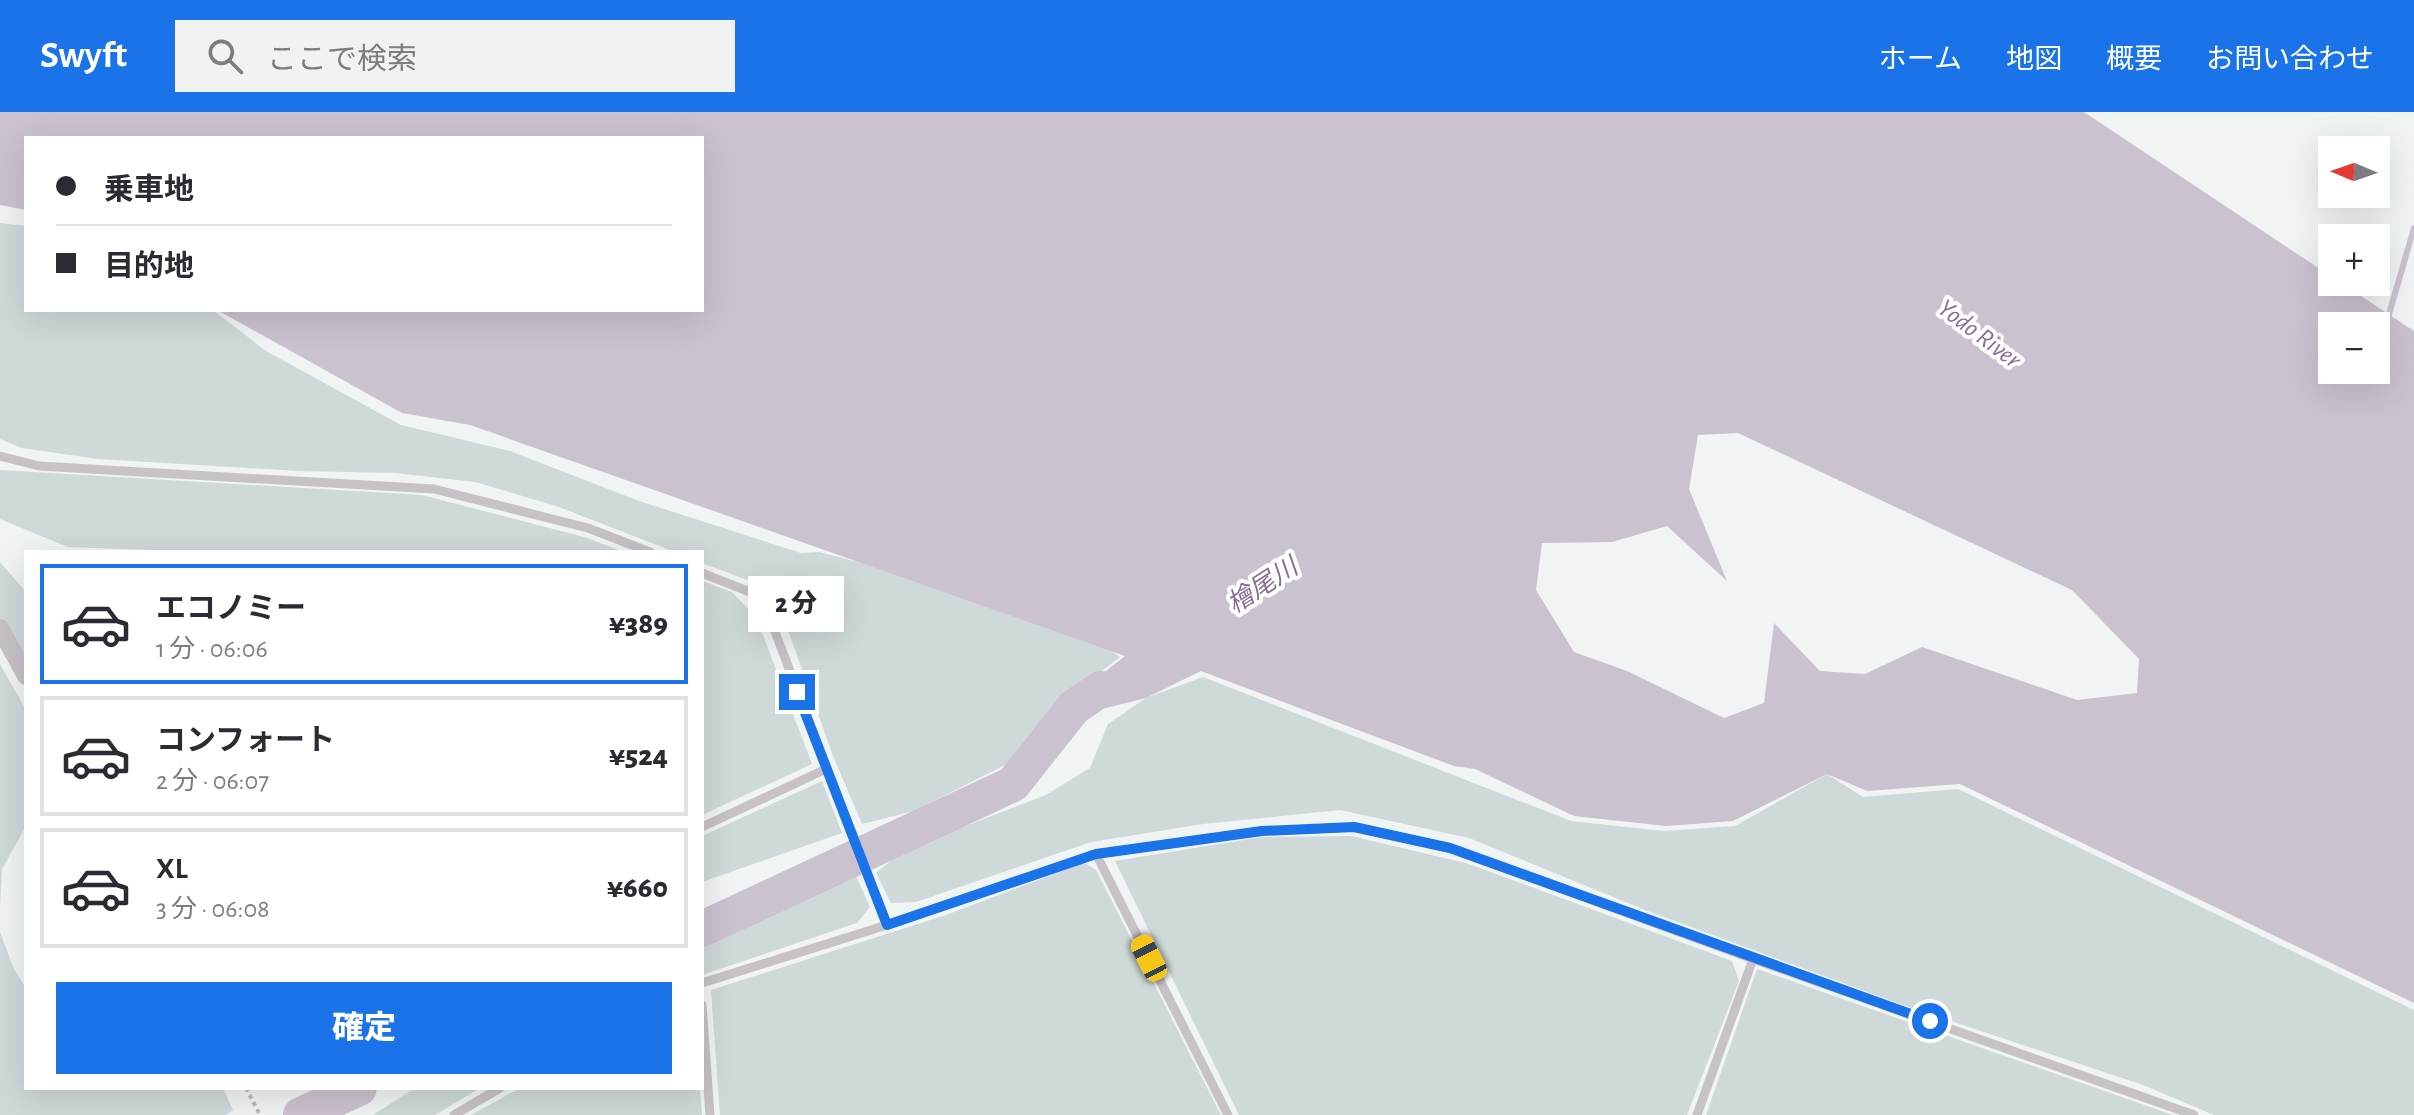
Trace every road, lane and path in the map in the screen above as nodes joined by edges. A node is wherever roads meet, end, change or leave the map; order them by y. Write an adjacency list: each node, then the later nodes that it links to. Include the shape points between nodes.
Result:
1 (0, 456): 2 (lane, via 39,466 434,489 588,528)
2 (645, 550)
3 (704, 574): 6 (lane, via 755,594 769,616)
4 (0, 628): 5 (street)
5 (24, 672)
6 (826, 769): 7 (lane); 9 (lane)
7 (704, 826)
8 (1096, 854): 9 (lane); 10 (lane, via 1262,831 1354,827 1450,848); 18 (lane)
9 (887, 925): 11 (lane)
10 (1753, 959): 19 (lane); 20 (lane)
11 (704, 982)
12 (704, 1032): 17 (lane)
13 (247, 1090): 15 (path)
14 (497, 1090): 16 (lane)
15 (260, 1115)
16 (454, 1115)
17 (710, 1115)
18 (1228, 1115)
19 (1697, 1115)
20 (2194, 1115)

